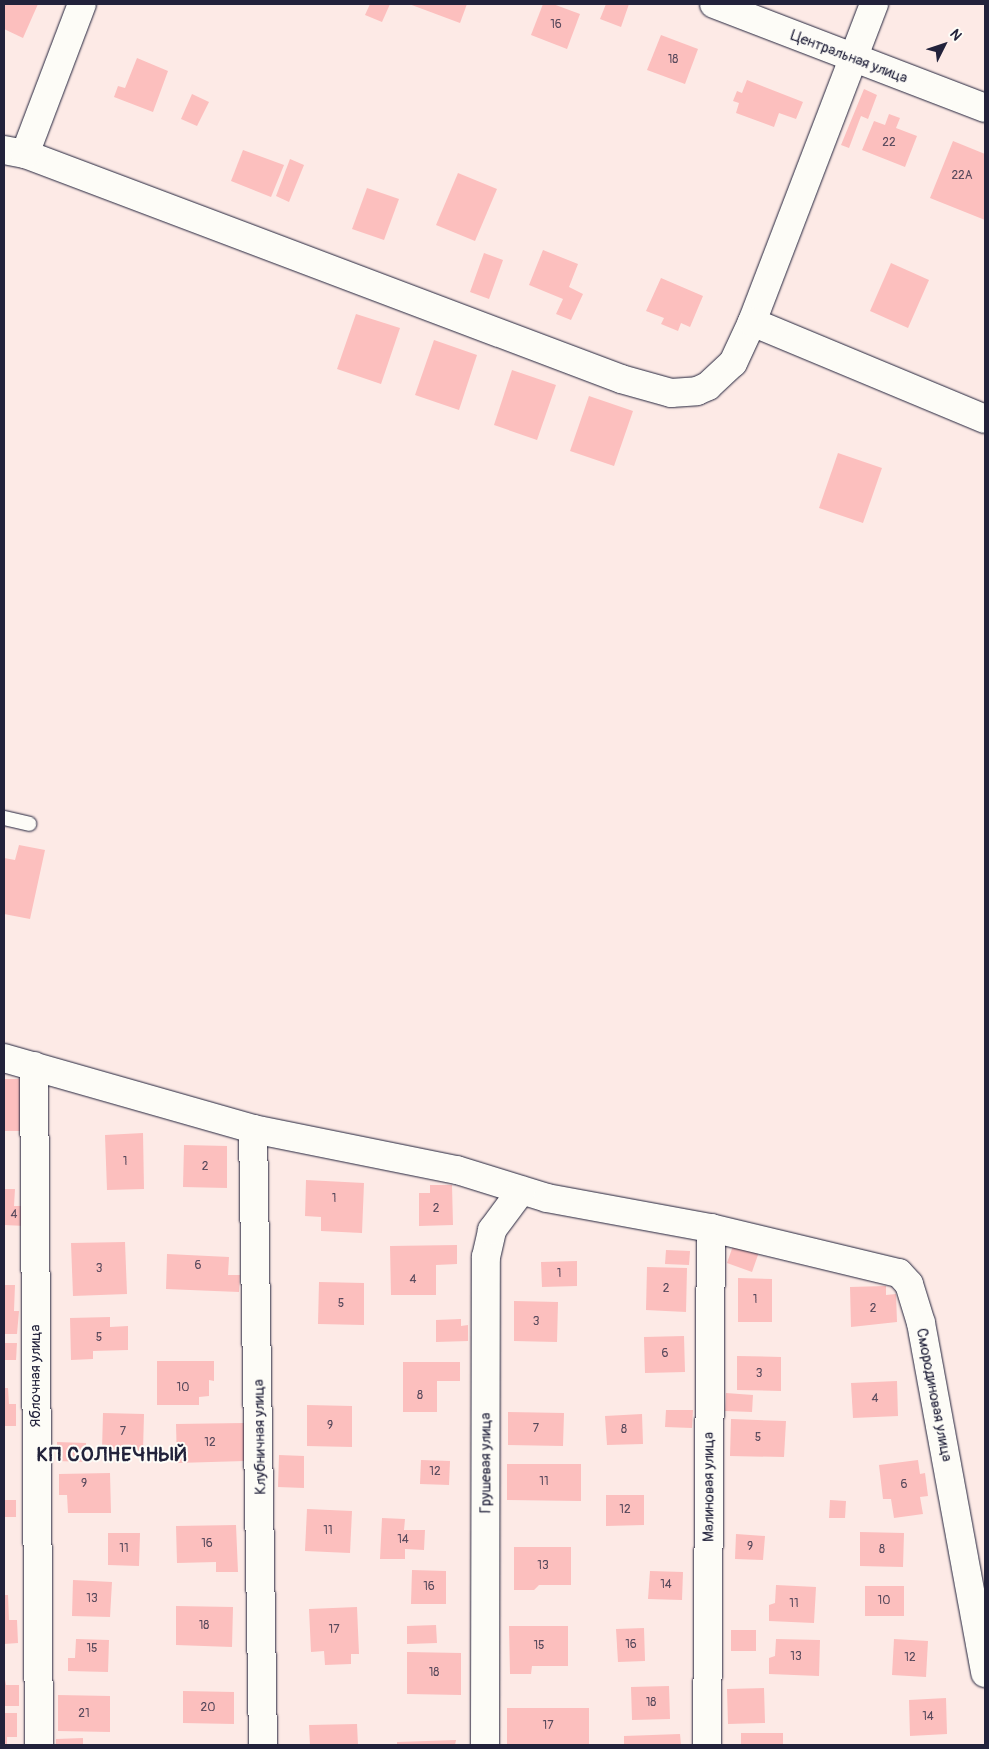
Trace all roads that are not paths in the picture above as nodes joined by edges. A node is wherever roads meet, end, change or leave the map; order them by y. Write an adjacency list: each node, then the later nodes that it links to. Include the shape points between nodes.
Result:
1 (82, 4): 6 (street)
2 (714, 4): 4 (street, Центральная улица)
3 (874, 4): 4 (street)
4 (852, 59): 5 (street, Центральная улица); 7 (street)
5 (985, 108)
6 (14, 152): 7 (street, via 646,387 686,393 708,386 733,363)
7 (752, 322): 8 (street)
8 (985, 419)
9 (4, 818): 10 (lane)
10 (29, 824)
11 (4, 1058): 12 (street, Смородиновая улица)
12 (34, 1066): 13 (street, Смородиновая улица); 17 (street, Яблочная улица)
13 (253, 1129): 14 (street, Смородиновая улица, via 456,1170); 18 (street, Клубничная улица)
14 (521, 1192): 15 (street, Смородиновая улица); 19 (street, Грушевая улица, via 492,1230 486,1257)
15 (711, 1228): 16 (street, Смородиновая улица, via 893,1270 909,1284 921,1323); 20 (street, Малиновая улица)
16 (985, 1673)
17 (39, 1745)
18 (263, 1745)
19 (485, 1745)
20 (707, 1745)

